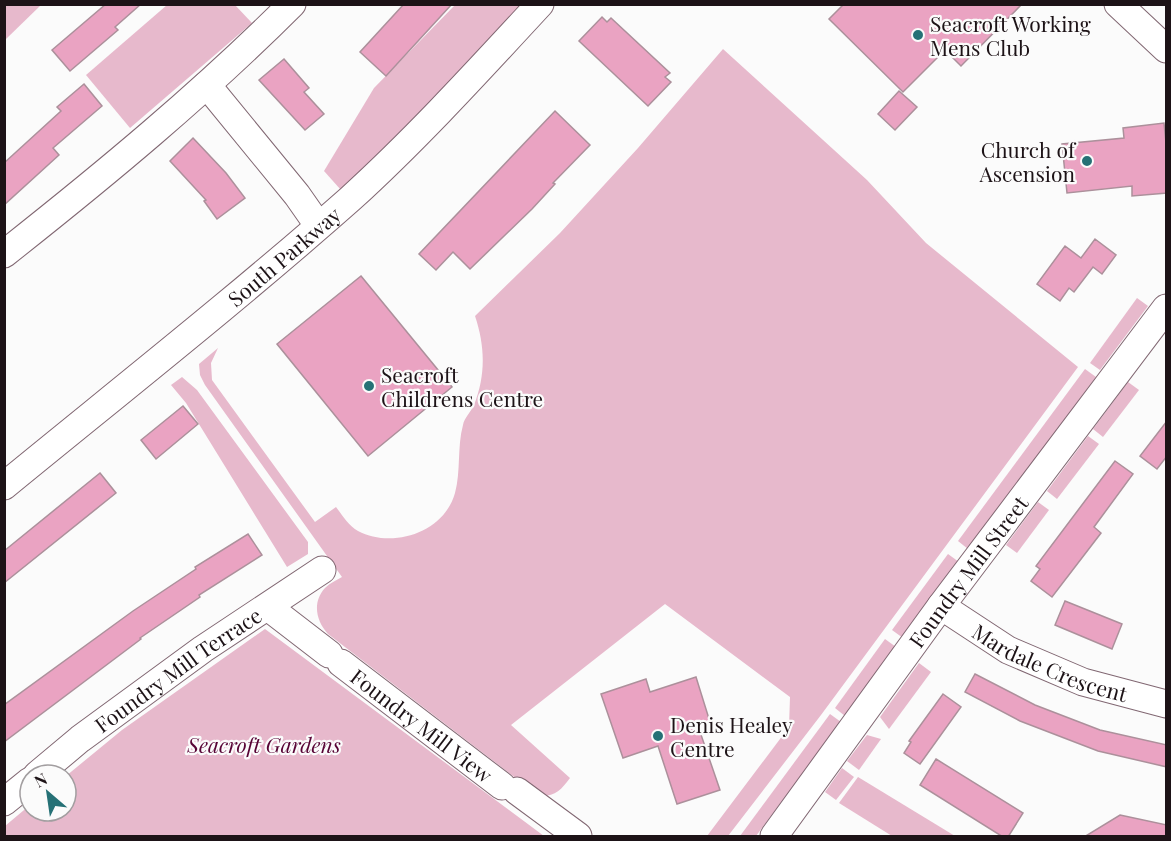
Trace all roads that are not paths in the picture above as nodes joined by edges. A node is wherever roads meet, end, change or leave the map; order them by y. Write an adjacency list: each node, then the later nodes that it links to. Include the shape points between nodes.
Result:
1 (292, 4): 5 (street)
2 (540, 4): 6 (street, South Parkway, via 420,133)
3 (1118, 4): 4 (street)
4 (1167, 49)
5 (207, 85): 6 (street); 7 (street)
6 (318, 225): 9 (street, South Parkway)
7 (4, 254)
8 (1166, 310): 11 (street, Foundry Mill Street)
9 (4, 486)
10 (322, 570): 12 (street, Foundry Mill Terrace)
11 (941, 606): 13 (street, Mardale Crescent, via 1008,650 1083,682); 18 (street, Foundry Mill Street)
12 (268, 607): 14 (street, Foundry Mill Terrace, via 140,694); 17 (street, Foundry Mill View)
13 (1167, 704)
14 (51, 763)
15 (18, 791): 16 (street)
16 (4, 802)
17 (578, 837)
18 (774, 837)

